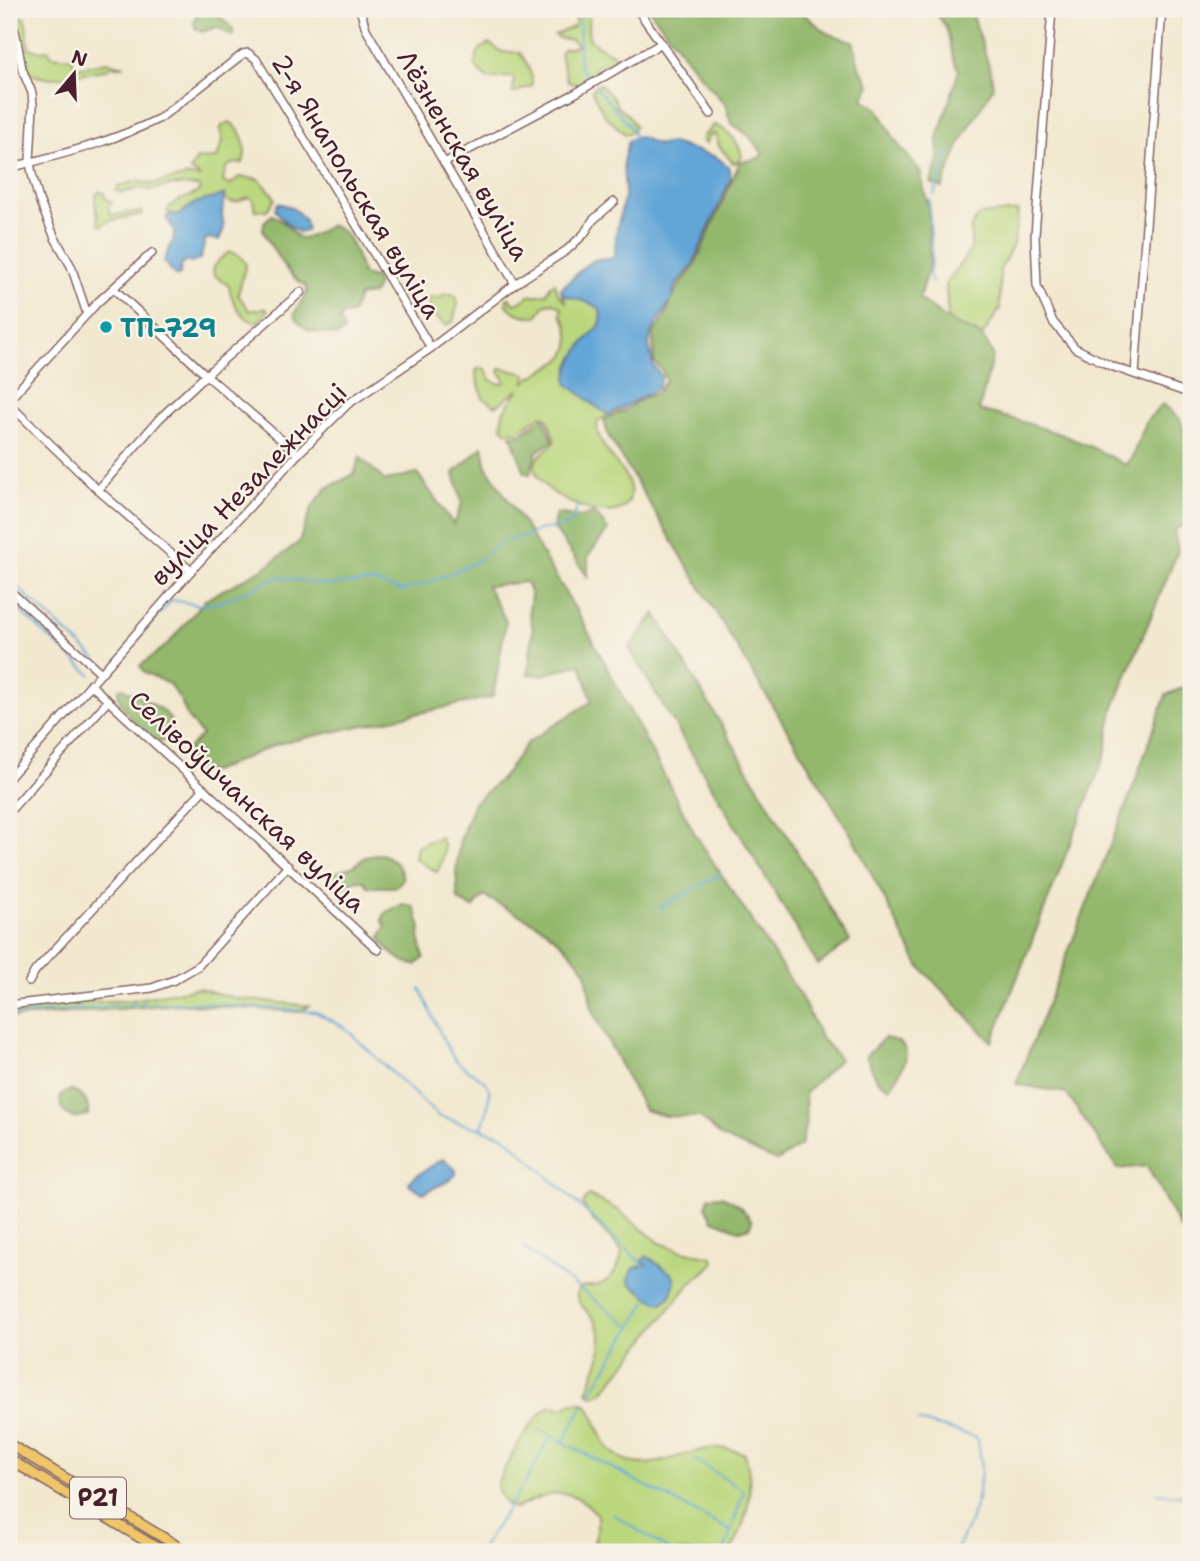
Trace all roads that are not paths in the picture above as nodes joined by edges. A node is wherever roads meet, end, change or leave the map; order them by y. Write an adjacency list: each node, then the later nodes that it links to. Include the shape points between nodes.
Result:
1 (360, 9): 9 (street, Лёзненская вуліца, via 366,29)
2 (1052, 9): 18 (street, via 1035,235 1037,286 1053,322 1075,348)
3 (1161, 9): 18 (street)
4 (640, 13): 6 (street)
5 (9, 17): 8 (street, via 32,93)
6 (662, 43): 7 (street); 9 (street)
7 (711, 114)
8 (30, 162): 10 (street); 16 (street, via 39,200 71,266); 17 (street, 2-я Янапольская вуліца, via 145,126 248,53 256,59)
9 (444, 163): 13 (street, Лёзненская вуліца)
10 (9, 168)
11 (614, 202): 13 (street, вуліца Незалежнасці, via 567,250)
12 (152, 253): 14 (street)
13 (515, 284): 17 (street, вуліца Незалежнасці)
14 (114, 289): 16 (street); 19 (street)
15 (301, 292): 19 (street)
16 (87, 314): 21 (street)
17 (431, 348): 22 (street, вуліца Незалежнасці, via 348,404)
18 (1135, 374): 20 (street)
19 (206, 375): 22 (street); 23 (street, via 159,419)
20 (1191, 394)
21 (9, 402): 23 (street)
22 (298, 454): 24 (street, вуліца Незалежнасці)
23 (98, 491): 24 (street)
24 (191, 570): 26 (street, вуліца Незалежнасці)
25 (9, 590): 26 (street)
26 (100, 672): 27 (street, вуліца Незалежнасці)
27 (90, 684): 28 (street, Селівоўшчанская вуліца); 29 (street, вуліца Незалежнасці)
28 (108, 701): 30 (street, Селівоўшчанская вуліца); 31 (street)
29 (9, 778)
30 (204, 789): 32 (street, Селівоўшчанская вуліца); 34 (street)
31 (9, 812)
32 (288, 866): 33 (street, Селівоўшчанская вуліца); 35 (street, via 198,966 174,980 152,988)
33 (378, 950)
34 (29, 982)
35 (9, 1005)
36 (9, 1444): 39 (main road, Р21)
37 (9, 1458): 38 (main road, Р21)
38 (164, 1552)
39 (187, 1552)

